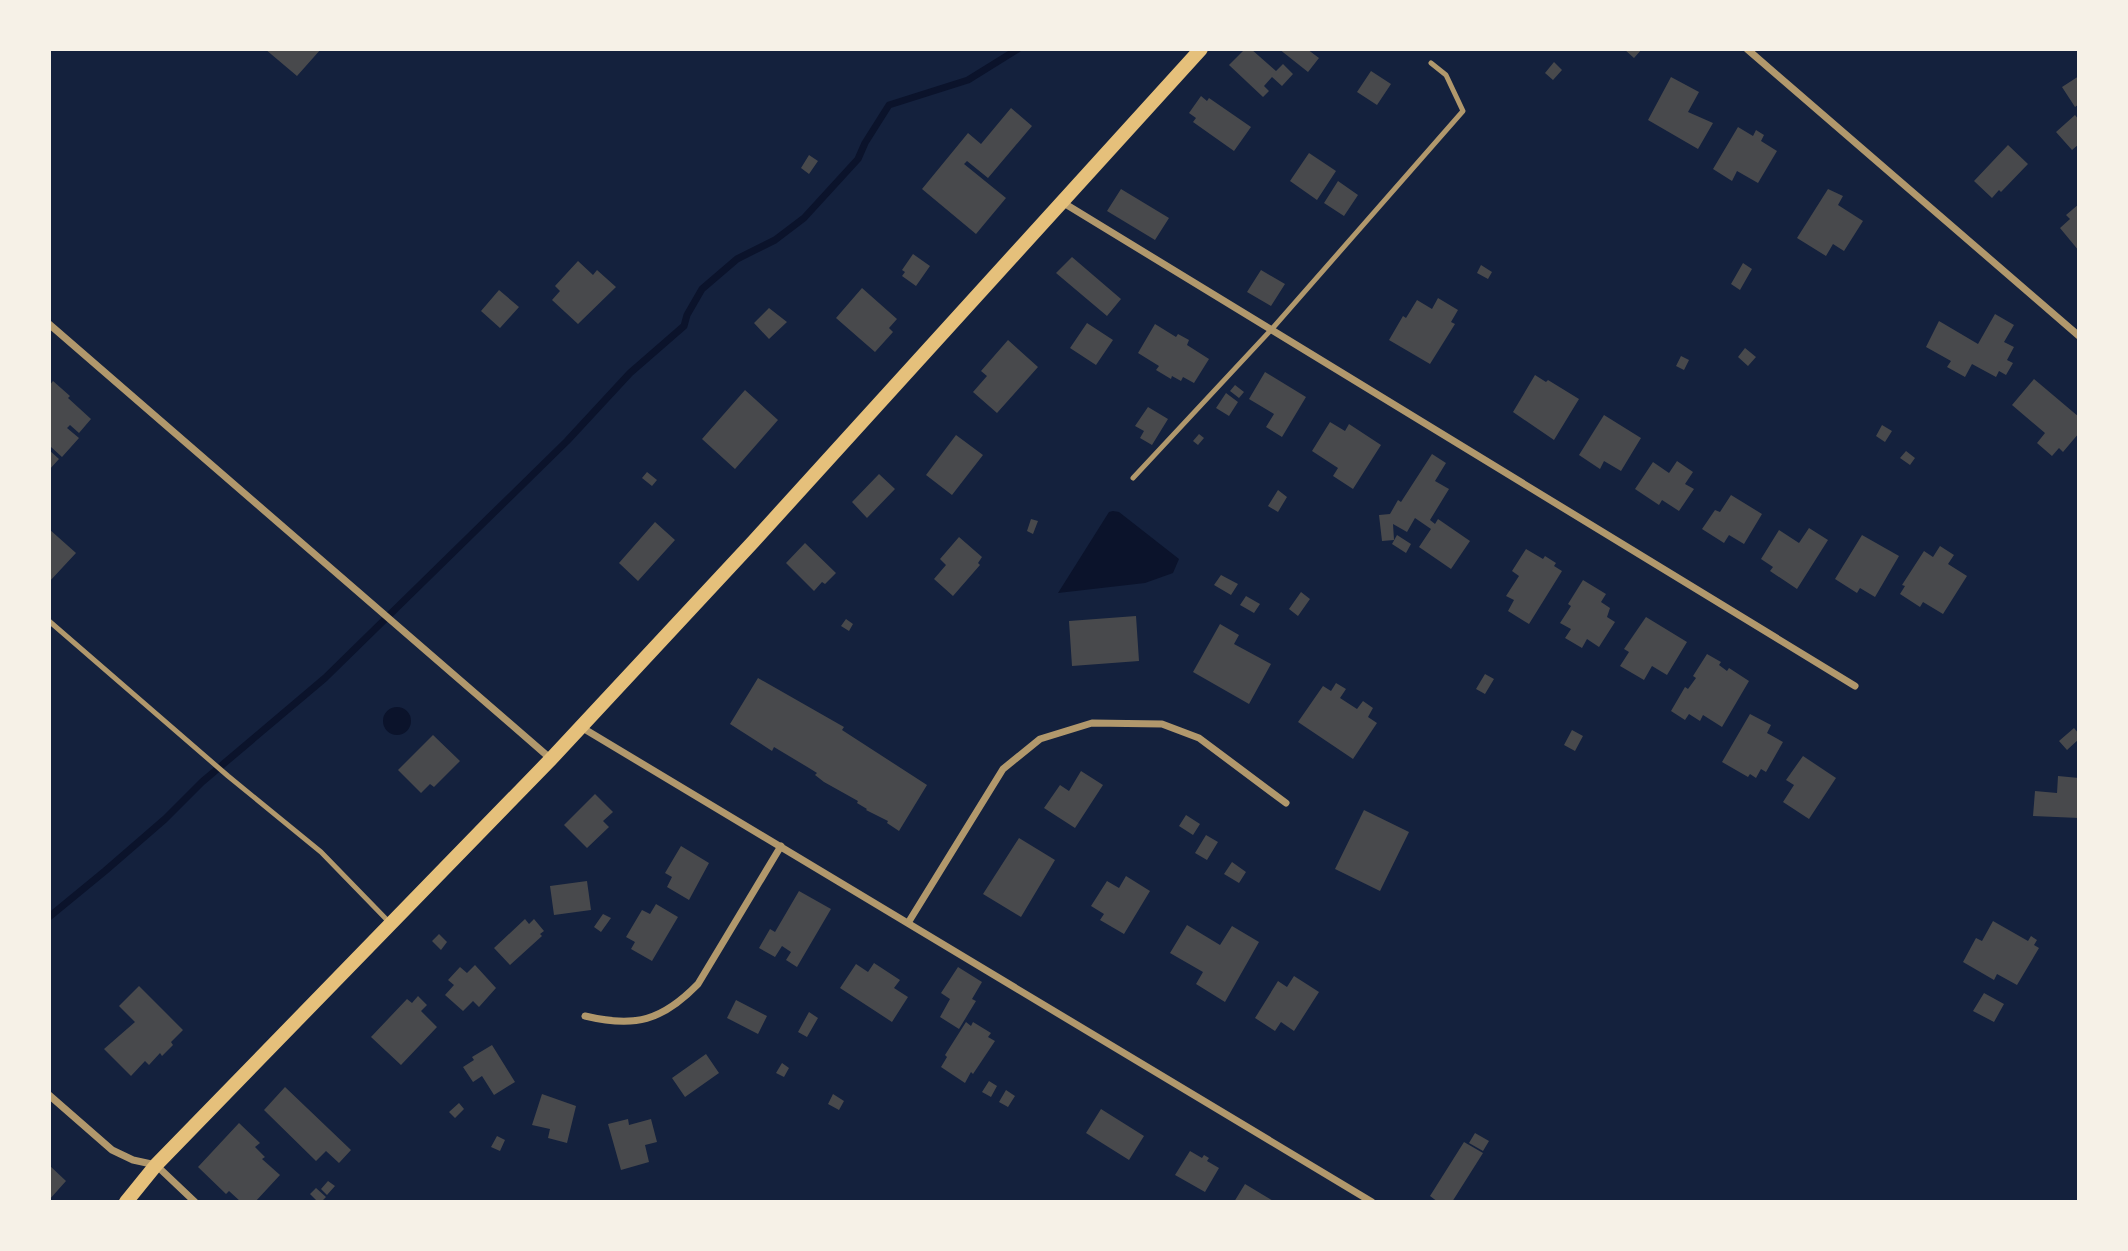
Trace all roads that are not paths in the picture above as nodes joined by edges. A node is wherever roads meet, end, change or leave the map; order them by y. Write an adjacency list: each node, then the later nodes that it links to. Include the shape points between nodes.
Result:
1 (1201, 49): 4 (main road)
2 (1747, 49): 7 (street)
3 (1431, 63): 6 (lane, via 1446,75 1463,111)
4 (1061, 202): 6 (street); 11 (main road)
5 (49, 324): 12 (street)
6 (1271, 330): 8 (lane); 10 (street)
7 (2079, 336)
8 (1133, 478)
9 (49, 621): 15 (lane, via 321,852)
10 (1855, 686)
11 (581, 726): 12 (main road); 14 (street)
12 (551, 759): 15 (main road)
13 (1286, 803): 16 (street, via 1199,738 1162,724 1092,723 1040,739 1003,769)
14 (781, 846): 16 (street); 17 (street, via 698,984 681,1001 658,1015 635,1021)
15 (390, 923): 19 (main road)
16 (908, 923): 22 (street)
17 (584, 1016)
18 (49, 1095): 19 (street, via 112,1150)
19 (156, 1165): 20 (main road); 21 (street)
20 (126, 1202)
21 (195, 1202)
22 (1372, 1202)

